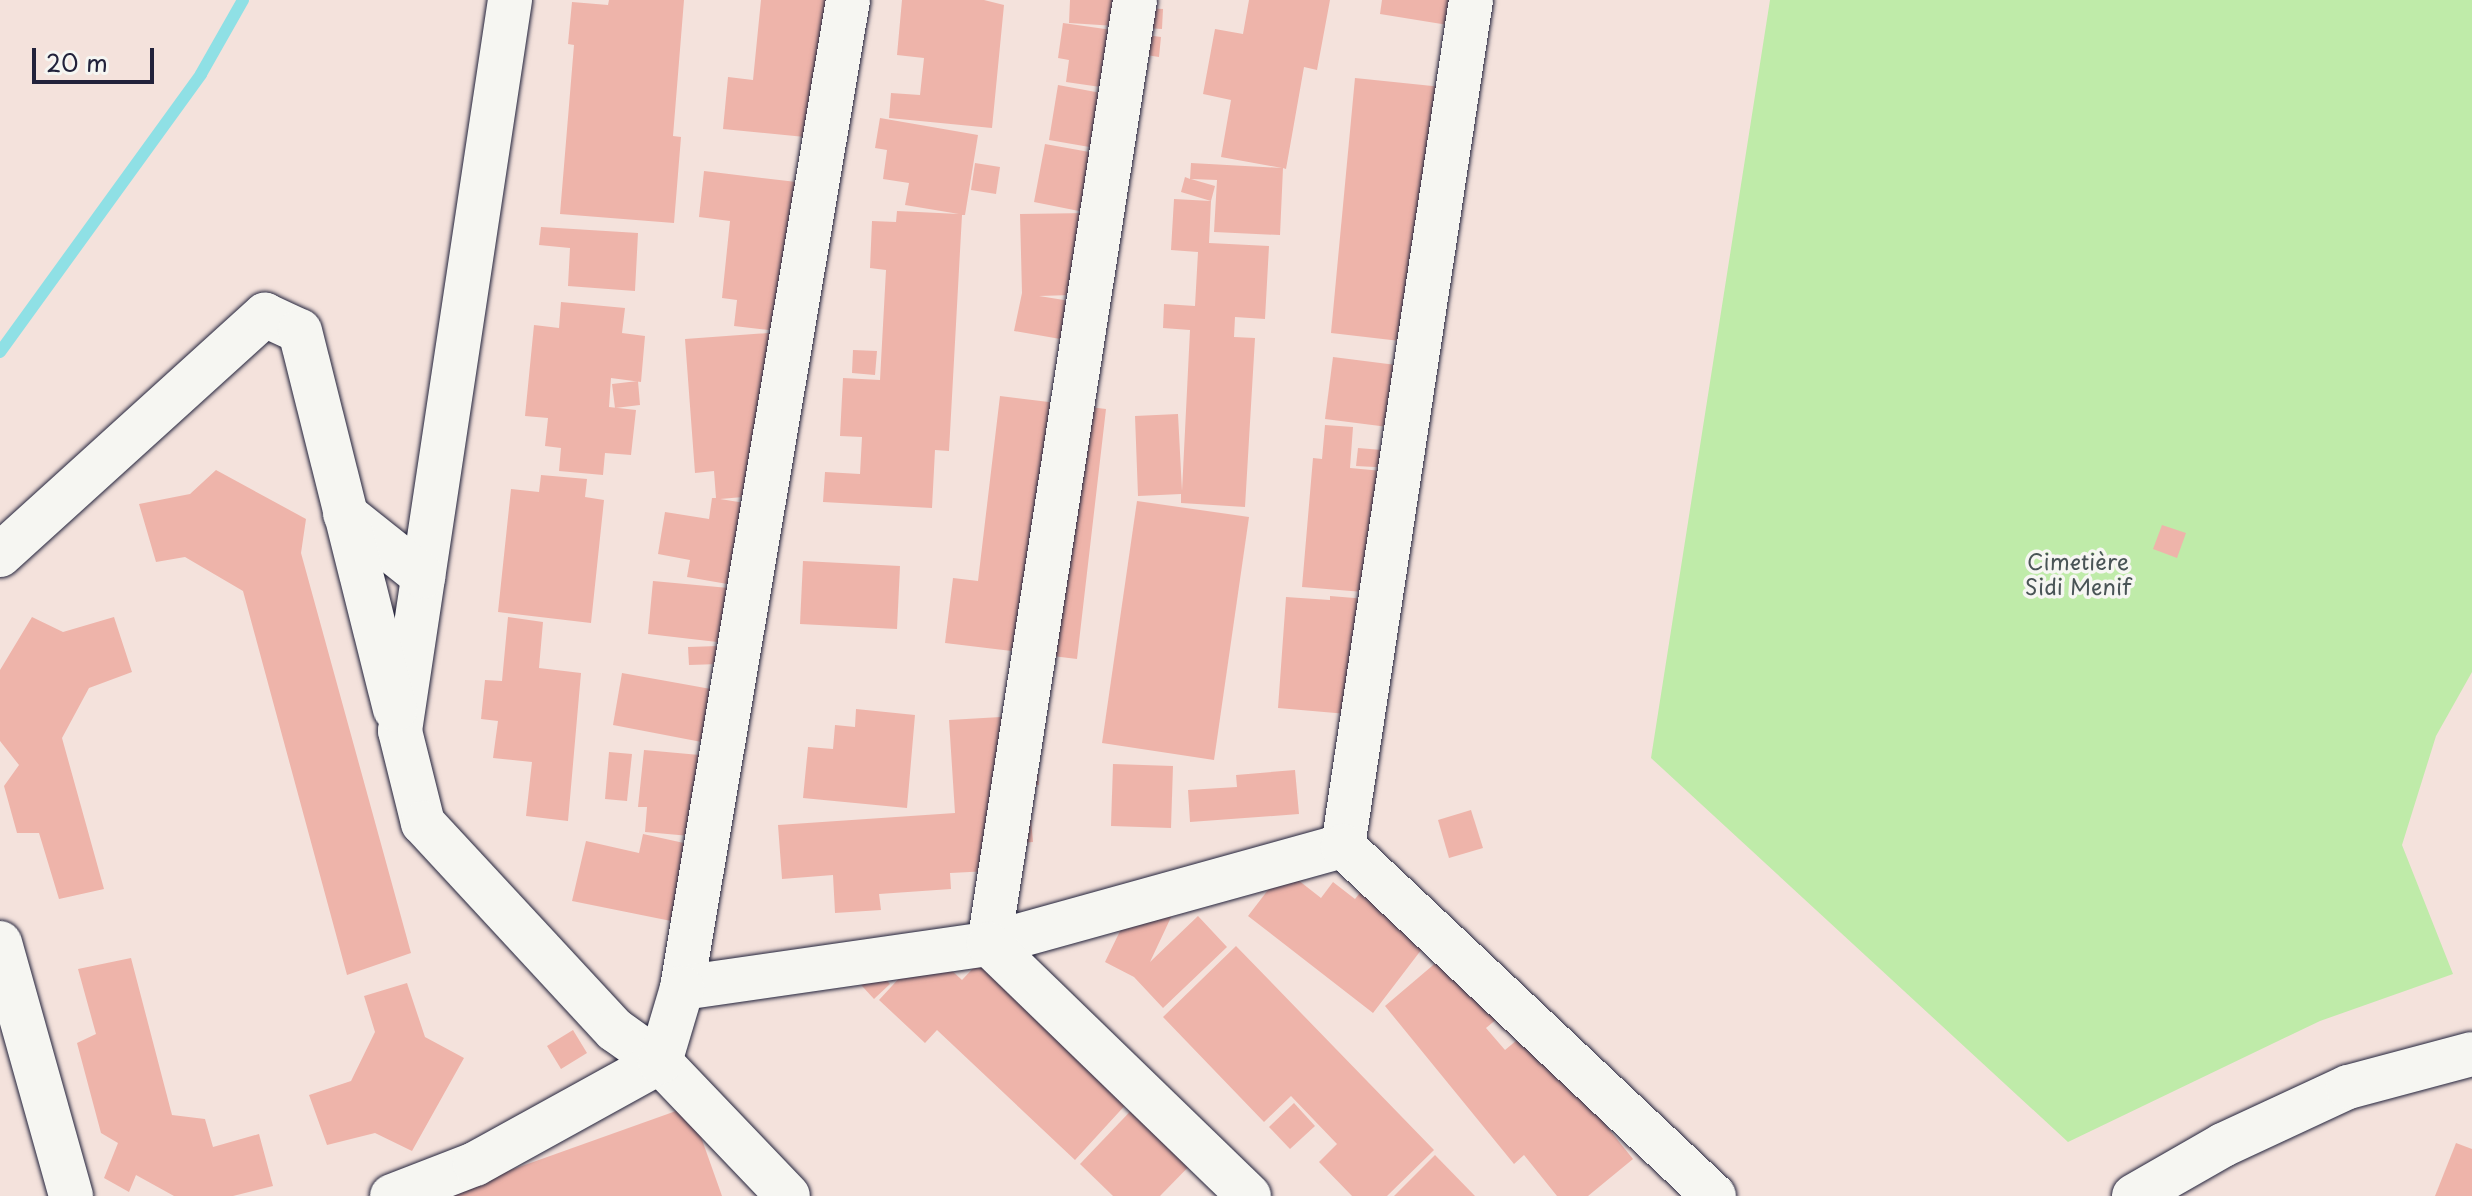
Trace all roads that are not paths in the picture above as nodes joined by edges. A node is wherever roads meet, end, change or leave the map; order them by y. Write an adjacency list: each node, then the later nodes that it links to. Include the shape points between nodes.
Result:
1 (510, 0): 7 (street)
2 (848, 0): 12 (street)
3 (1135, 0): 11 (street)
4 (1471, 0): 9 (street)
5 (345, 514): 6 (street, via 300,331 265,315); 7 (street); 8 (street)
6 (0, 555)
7 (423, 576): 8 (street)
8 (400, 731): 14 (street, via 423,823 615,1030)
9 (1343, 846): 11 (street); 19 (street)
10 (0, 943): 15 (street)
11 (989, 944): 12 (street); 18 (street)
12 (682, 988): 14 (street)
13 (2472, 1054): 20 (street, via 2348,1087 2223,1145)
14 (660, 1062): 16 (street, via 475,1164); 17 (street)
15 (71, 1196)
16 (392, 1196)
17 (788, 1196)
18 (1249, 1196)
19 (1714, 1196)
20 (2134, 1196)

